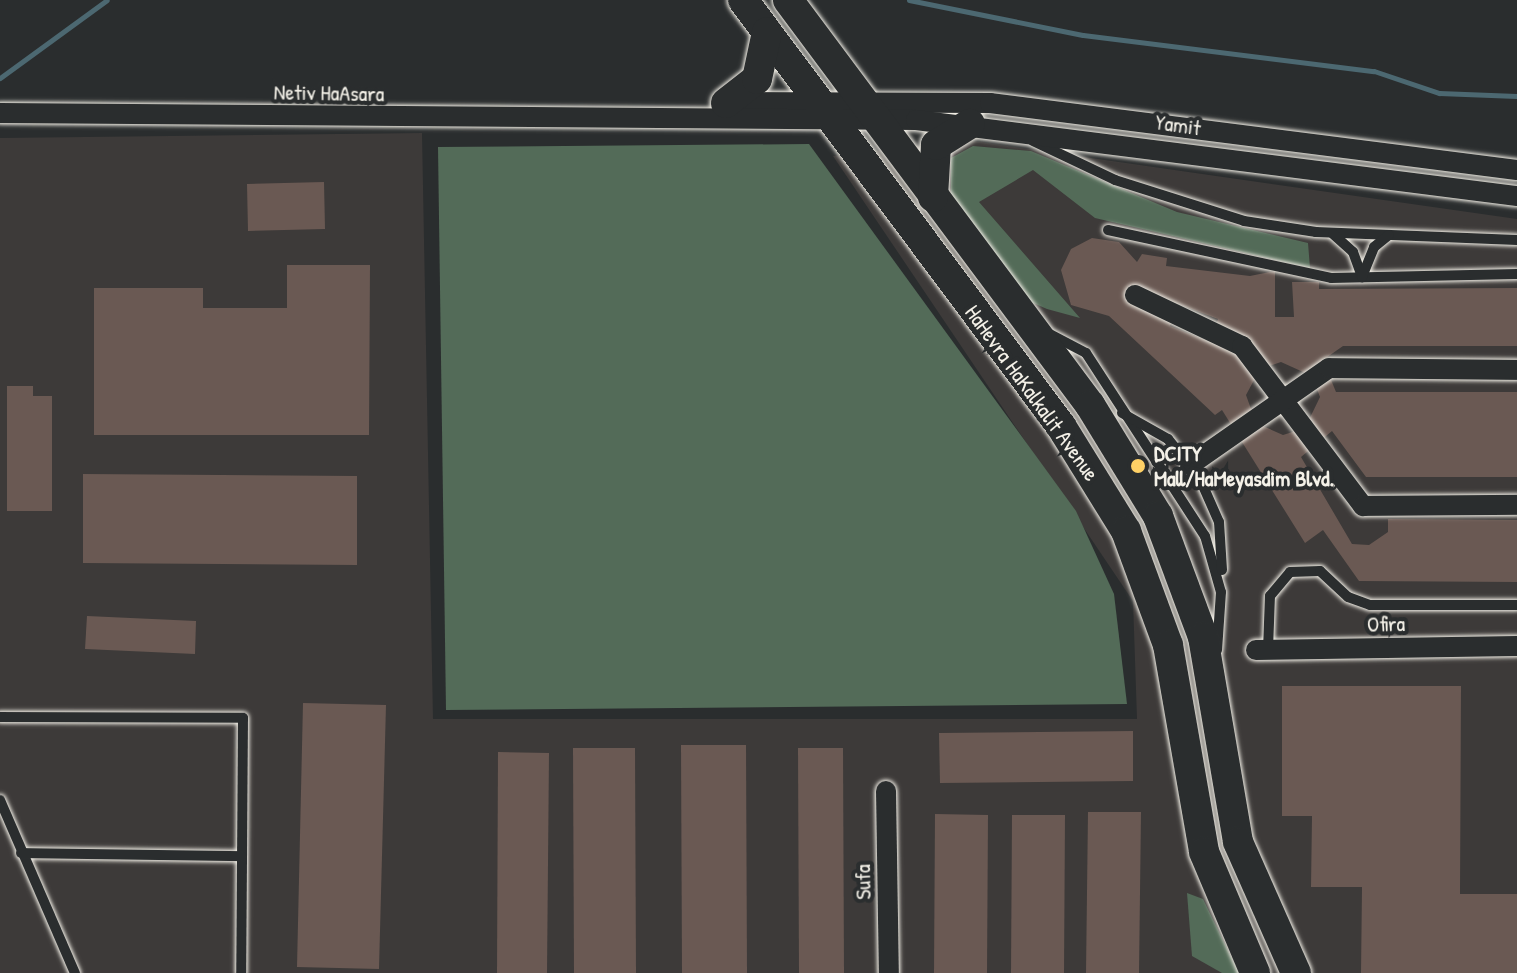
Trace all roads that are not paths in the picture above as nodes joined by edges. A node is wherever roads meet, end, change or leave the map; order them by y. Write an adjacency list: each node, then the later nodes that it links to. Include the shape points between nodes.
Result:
1 (743, 0): 3 (main road, HaHevra HaKalkalit Avenue)
2 (788, 0): 6 (main road, HaHevra HaKalkalit Avenue)
3 (767, 32): 4 (main road, via 757,79); 5 (main road, HaHevra HaKalkalit Avenue)
4 (726, 103): 5 (street, Netiv HaAsara); 8 (street, Netiv HaAsara)
5 (823, 108): 6 (street, Netiv HaAsara); 8 (street, Netiv HaAsara); 40 (main road, HaHevra HaKalkalit Avenue, via 1061,426 1126,531 1168,645 1204,852)
6 (867, 108): 9 (street, Yamit); 11 (street, Yamit, via 1066,110); 13 (main road, HaHevra HaKalkalit Avenue)
7 (0, 113): 8 (street, Netiv HaAsara)
8 (658, 114)
9 (970, 124): 10 (street, Yamit); 13 (main road, via 936,145)
10 (1007, 127): 12 (street, Yamit); 15 (lane, via 1158,196 1244,221)
11 (1517, 170)
12 (1517, 196)
13 (933, 197): 21 (main road, HaHevra HaKalkalit Avenue)
14 (1108, 230): 19 (lane, via 1309,275)
15 (1329, 232): 16 (lane); 19 (lane, via 1345,241)
16 (1389, 235): 17 (lane); 19 (lane, via 1374,247)
17 (1517, 240)
18 (1517, 274): 19 (lane)
19 (1362, 277)
20 (1135, 295): 23 (street, via 1242,346)
21 (1026, 325): 24 (lane, via 1086,353); 31 (main road, HaHevra HaKalkalit Avenue, via 1113,439 1158,516 1196,608)
22 (1517, 370): 23 (street, via 1329,368)
23 (1285, 398): 25 (street); 26 (street, via 1363,506)
24 (1122, 413): 25 (lane, via 1168,439); 27 (lane, via 1205,536)
25 (1190, 465): 27 (lane, via 1219,522)
26 (1517, 505)
27 (1221, 592): 31 (lane)
28 (1517, 605): 30 (lane, via 1370,605 1320,571 1290,572 1270,596)
29 (1517, 646): 30 (street, Ofira)
30 (1262, 650)
31 (1213, 696): 41 (main road, HaHevra HaKalkalit Avenue, via 1238,842)
32 (0, 717): 36 (lane, via 243,718)
33 (886, 791): 39 (street, Sufa)
34 (0, 800): 35 (lane)
35 (21, 853): 36 (lane); 37 (lane)
36 (242, 856): 38 (lane)
37 (75, 973)
38 (241, 973)
39 (889, 973)
40 (1255, 973)
41 (1296, 973)

